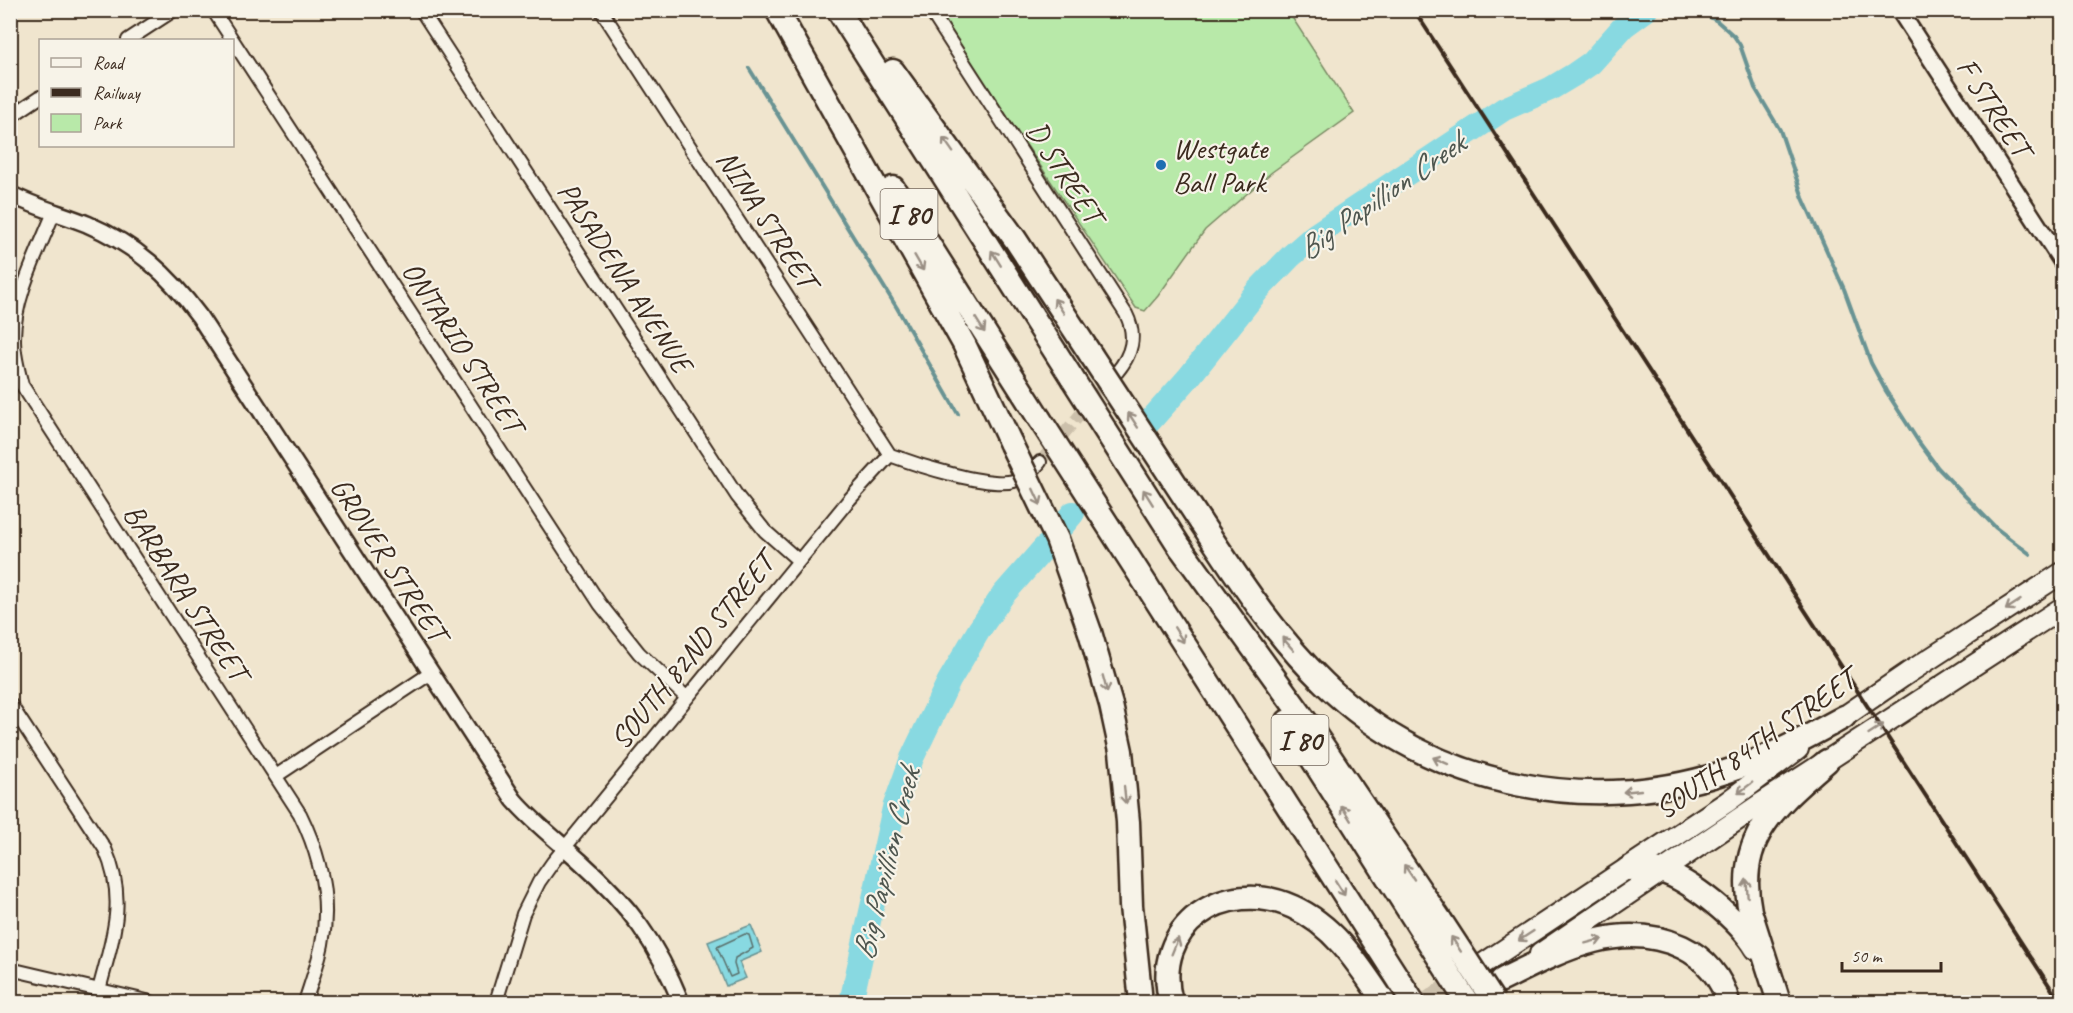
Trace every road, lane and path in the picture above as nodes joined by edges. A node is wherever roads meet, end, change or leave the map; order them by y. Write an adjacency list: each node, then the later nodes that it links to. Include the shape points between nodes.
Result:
1 (174, 10): 10 (street)
2 (213, 10): 11 (street, ONTARIO STREET)
3 (421, 10): 22 (street, PASADENA AVENUE, via 737,496 765,531)
4 (602, 10): 20 (street, NINA STREET)
5 (778, 10): 40 (highway, one-way to 40, bridge, via 964,344 1057,539 1090,632 1120,751); 47 (highway, I 80, one-way to 47, bridge)
6 (838, 10): 34 (highway, I 80, one-way to 6, bridge, via 1180,547)
7 (848, 10): 28 (highway, one-way to 7, bridge, via 1790,746 1706,778 1621,792 1587,793 1529,787 1479,775 1407,744 1368,720 1324,684 1275,630 1015,239)
8 (930, 10): 18 (street, D STREET, via 1126,314 1133,338)
9 (1899, 10): 17 (street, F STREET)
10 (130, 39)
11 (232, 39)
12 (234, 42): 26 (street, ONTARIO STREET, via 600,604 639,653)
13 (39, 98): 14 (street)
14 (10, 117)
15 (10, 194): 16 (street, GROVER STREET)
16 (54, 212): 19 (street, BARBARA STREET, via 18,305); 25 (street, GROVER STREET, via 128,246 156,266 178,289)
17 (2062, 262)
18 (1119, 370)
19 (14, 371): 30 (street, BARBARA STREET)
20 (890, 455): 21 (street, via 974,478); 22 (street, SOUTH 82ND STREET)
21 (1014, 481)
22 (799, 561): 26 (street, SOUTH 82ND STREET)
23 (2062, 573): 28 (main road, SOUTH 84TH STREET, one-way to 28)
24 (2062, 608): 29 (main road, SOUTH 84TH STREET, one-way to 24)
25 (431, 673): 30 (street); 31 (street, GROVER STREET, via 514,800)
26 (687, 698): 31 (street, SOUTH 82ND STREET)
27 (10, 704): 38 (street, via 111,864 116,881 117,916)
28 (1844, 717): 32 (main road, SOUTH 84TH STREET, one-way to 32)
29 (1827, 761): 33 (main road, SOUTH 84TH STREET); 39 (highway, one-way to 29, via 1750,910 1747,867 1757,837 1772,813)
30 (276, 776): 42 (street, BARBARA STREET, via 310,836 324,884 323,934)
31 (564, 848): 43 (street, SOUTH 82ND STREET, via 530,898); 44 (street, GROVER STREET, via 630,911 658,953)
32 (1628, 869): 33 (highway); 35 (main road, SOUTH 84TH STREET, one-way to 35)
33 (1663, 872): 37 (main road, SOUTH 84TH STREET); 39 (highway, via 1729,915 1754,945)
34 (1432, 927): 37 (highway, one-way to 34, bridge); 48 (highway, I 80, bridge)
35 (1484, 964)
36 (10, 969): 38 (street)
37 (1497, 989): 49 (highway, one-way to 49, via 1545,958 1588,942 1642,936 1691,952 1719,980)
38 (99, 990): 41 (street)
39 (1776, 994)
40 (1141, 1000)
41 (151, 1002)
42 (305, 1002)
43 (496, 1002)
44 (681, 1002)
45 (1171, 1002): 46 (highway, one-way to 46, via 1169,964 1183,928 1214,904 1256,896 1294,907 1329,931)
46 (1384, 1002)
47 (1413, 1002)
48 (1467, 1002)
49 (1728, 1002)

